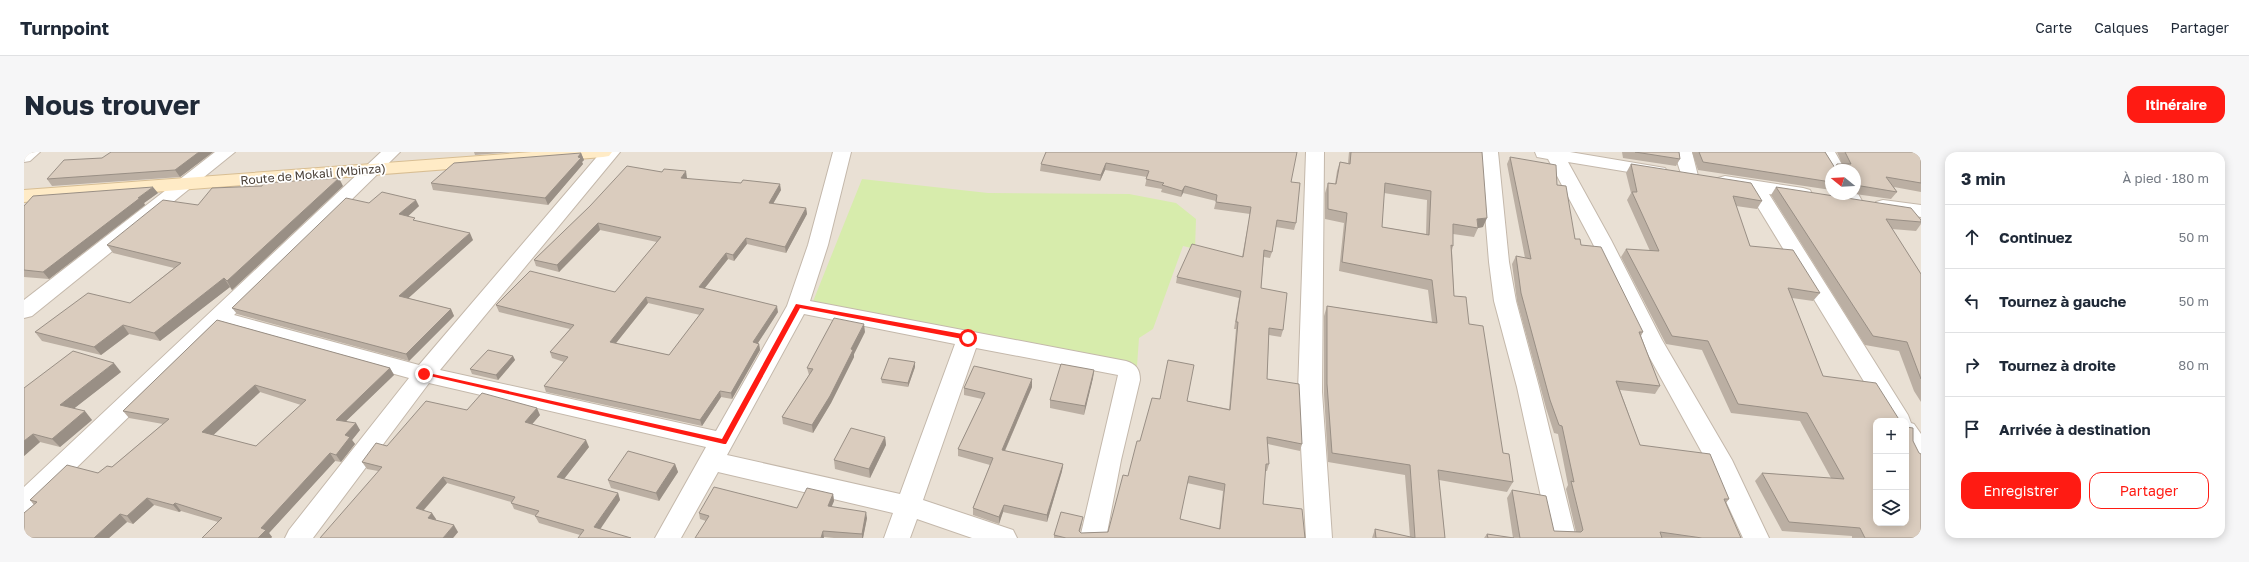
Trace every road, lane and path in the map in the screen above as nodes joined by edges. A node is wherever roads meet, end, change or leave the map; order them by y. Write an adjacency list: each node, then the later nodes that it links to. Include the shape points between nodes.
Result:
1 (31, 152): 12 (street)
2 (226, 152): 16 (street)
3 (391, 152): 14 (street)
4 (602, 152): 14 (street, Route de Mokali (Mbinza))
5 (611, 152): 26 (street)
6 (842, 152): 22 (street, via 818,245)
7 (1315, 152): 38 (street, via 1310,392)
8 (1489, 152): 39 (street, via 1505,301)
9 (1683, 152): 15 (street)
10 (1826, 152): 13 (street)
11 (1548, 153): 15 (street); 40 (street, via 1601,240 1651,340 1723,467)
12 (24, 157)
13 (1833, 164)
14 (373, 169): 16 (street, Route de Mokali (Mbinza)); 24 (street)
15 (1701, 178): 17 (street)
16 (184, 184): 18 (street, Route de Mokali (Mbinza)); 23 (street)
17 (1754, 186): 19 (street); 27 (street)
18 (24, 196)
19 (1825, 197)
20 (1861, 200): 21 (street)
21 (1921, 211)
22 (798, 306): 25 (street); 29 (street)
23 (24, 311)
24 (219, 318): 26 (street); 31 (street)
25 (968, 338): 32 (street); 37 (street, via 1126,369 1129,373)
26 (424, 374): 29 (street); 33 (street)
27 (1898, 418)
28 (1909, 435): 30 (street)
29 (718, 451): 32 (street); 34 (street)
30 (1921, 454)
31 (24, 503)
32 (909, 506): 35 (street); 36 (street)
33 (298, 538)
34 (668, 538)
35 (897, 538)
36 (1004, 538)
37 (1093, 538)
38 (1319, 538)
39 (1562, 538)
40 (1756, 538)

